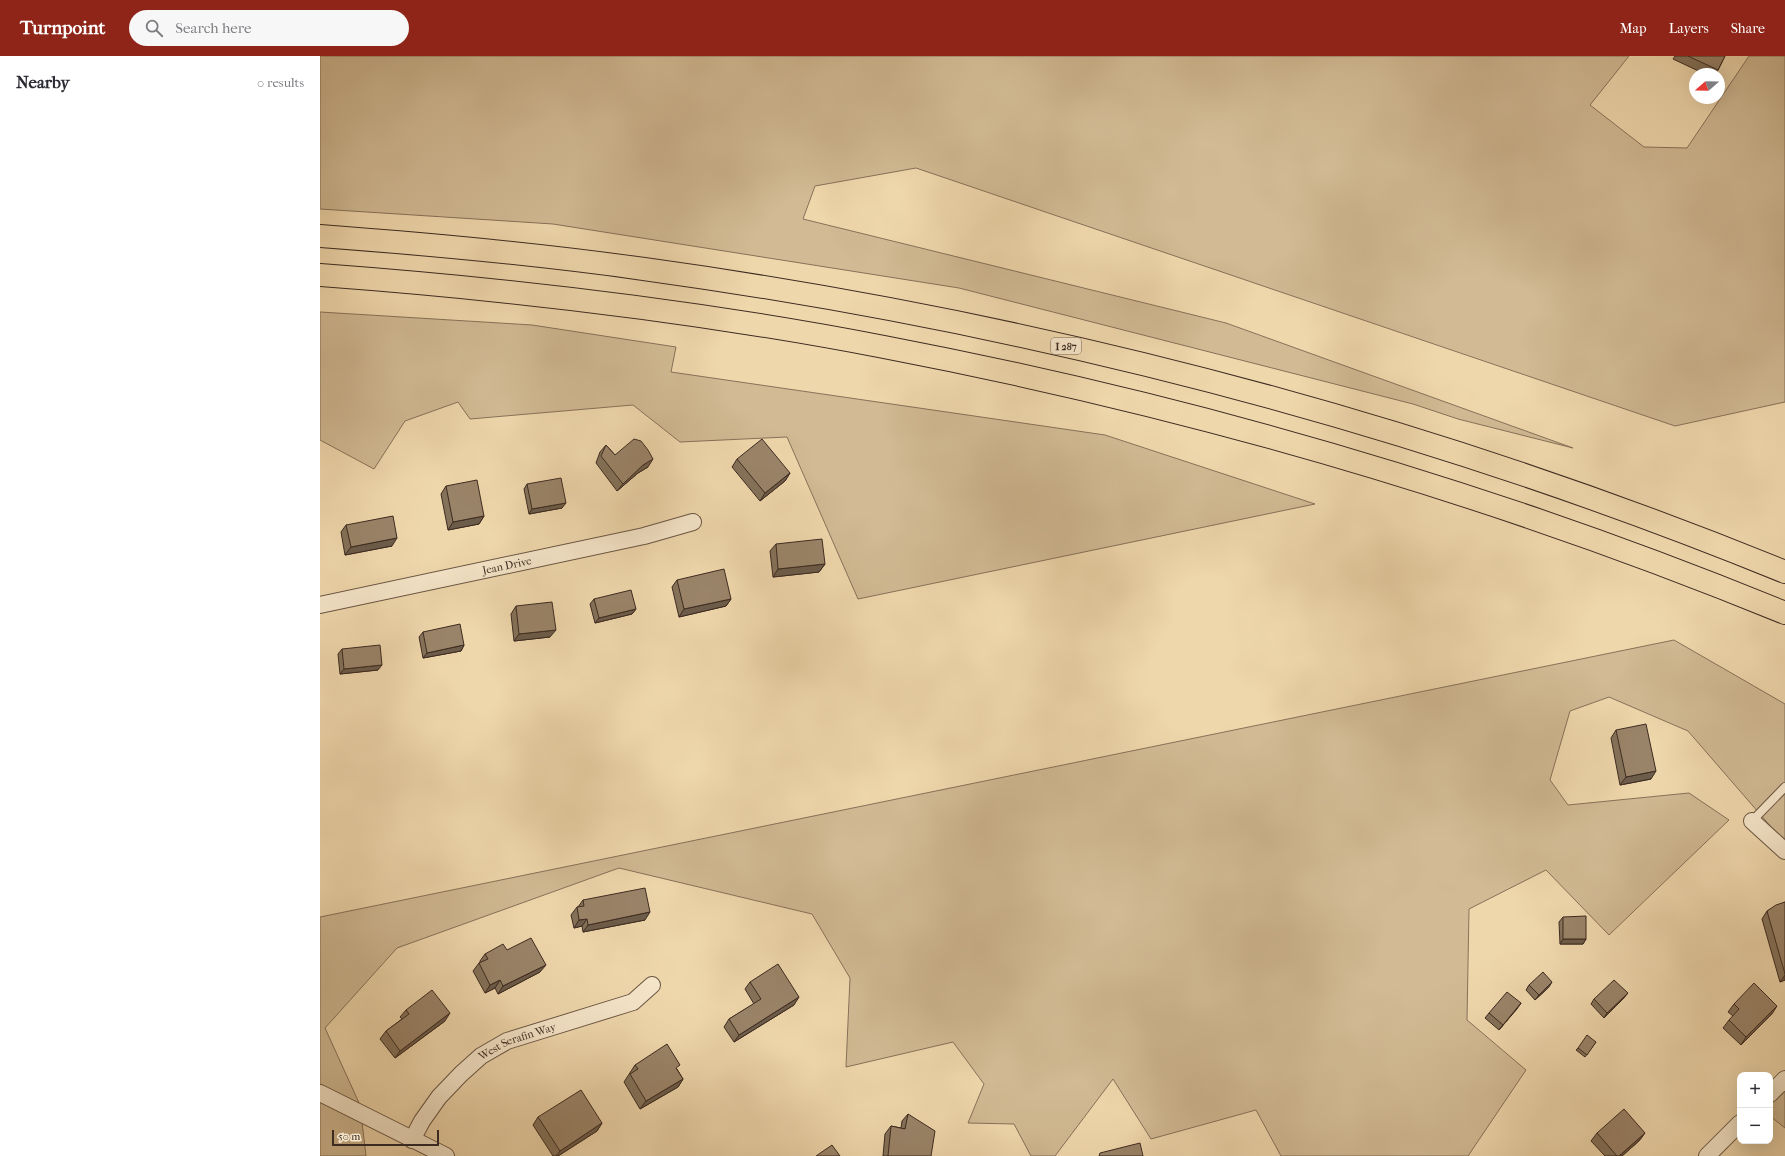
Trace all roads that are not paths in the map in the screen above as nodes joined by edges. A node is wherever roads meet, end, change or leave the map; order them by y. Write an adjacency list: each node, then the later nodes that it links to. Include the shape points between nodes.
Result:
1 (320, 236): 4 (highway, I 287, via 479,250 643,269 888,309 1051,342 1220,384 1387,432 1608,505)
2 (320, 275): 6 (highway, via 476,288 639,307 882,346 1043,380 1282,440 1441,489 1610,546)
3 (693, 522): 5 (street, Jean Drive, via 644,536)
4 (1785, 572)
5 (320, 605)
6 (1785, 613)
7 (1785, 787): 8 (lane)
8 (1752, 821): 9 (street)
9 (1785, 851)
10 (652, 985): 15 (street, West Serafin Way, via 633,1002 507,1041 481,1056 439,1098)
11 (1785, 1079): 12 (street)
12 (1773, 1091)
13 (320, 1094): 15 (street)
14 (1737, 1126): 17 (street)
15 (412, 1140): 16 (street)
16 (446, 1156)
17 (1707, 1156)

